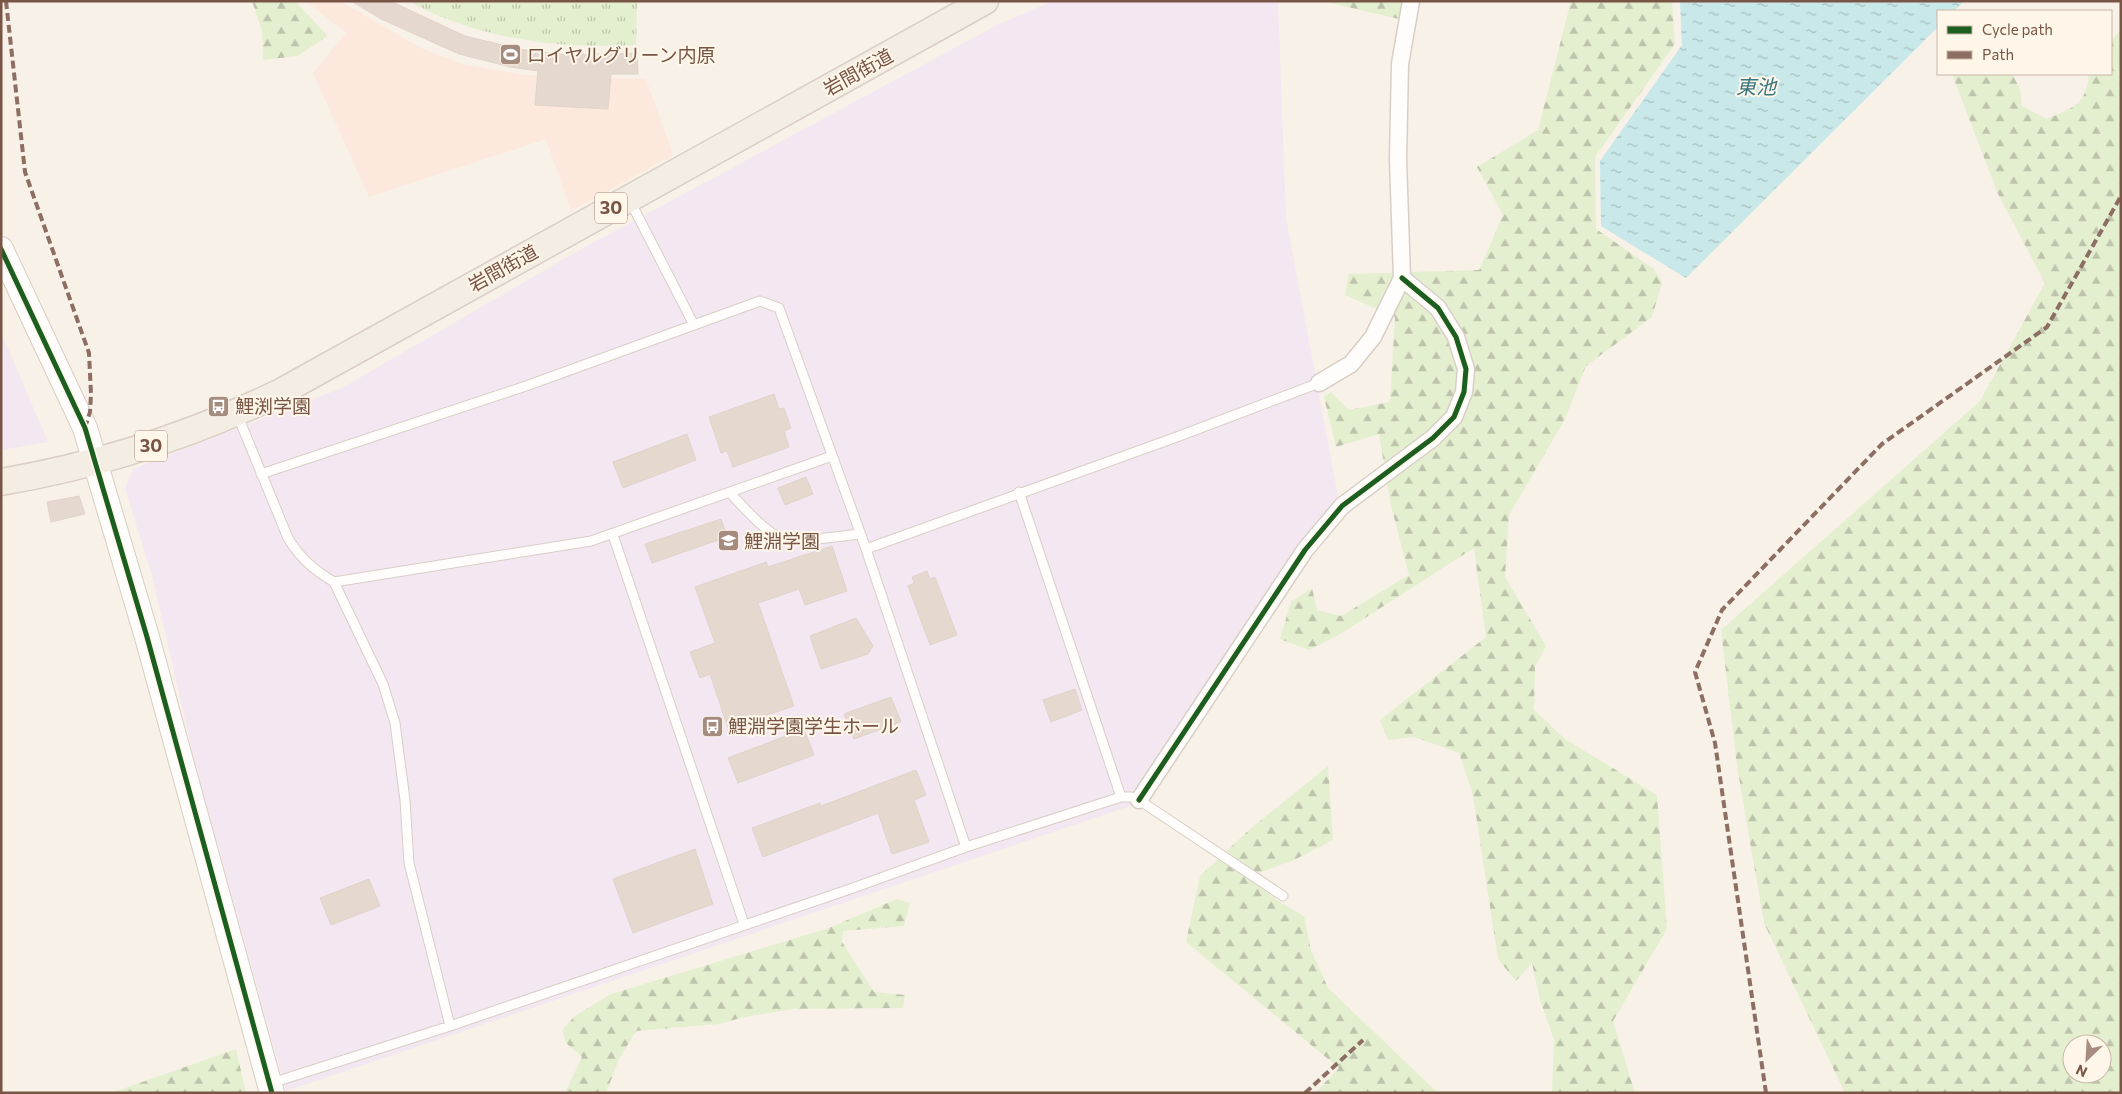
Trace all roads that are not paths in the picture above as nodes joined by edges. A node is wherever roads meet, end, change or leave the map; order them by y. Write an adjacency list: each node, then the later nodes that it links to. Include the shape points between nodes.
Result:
1 (985, 1): 3 (main road, 岩間街道 / 30)
2 (1411, 1): 5 (street, via 1400,64 1398,159)
3 (629, 198): 6 (lane); 8 (main road, 岩間街道 / 30, via 324,369)
4 (1, 249): 10 (street, via 85,428)
5 (1402, 278): 7 (street, via 1373,337 1351,364); 20 (street, via 1438,308 1456,337 1466,369 1464,392 1454,417 1434,438 1342,506 1305,550)
6 (694, 325): 9 (lane, via 760,301 779,308); 11 (lane, via 526,386)
7 (1319, 382): 13 (lane, via 1174,438)
8 (237, 413): 10 (main road, 岩間街道 / 30, via 139,451); 11 (lane)
9 (832, 456): 14 (lane); 15 (lane)
10 (94, 464): 12 (main road, 岩間街道 / 30); 25 (street, via 148,637)
11 (261, 474): 18 (lane, via 298,555)
12 (1, 482)
13 (1019, 492): 17 (lane); 19 (lane)
14 (730, 493): 15 (lane, via 769,532 779,537 792,540); 16 (lane)
15 (860, 534): 17 (lane)
16 (612, 535): 18 (lane, via 572,545); 23 (lane)
17 (866, 549): 21 (lane)
18 (334, 582): 24 (lane, via 383,684 394,723 405,800 409,862)
19 (1121, 797): 20 (lane, via 1131,796); 21 (lane)
20 (1139, 800): 22 (lane)
21 (966, 847): 23 (lane)
22 (1283, 896)
23 (744, 924): 24 (lane)
24 (450, 1026): 25 (lane, via 278,1081)
25 (267, 1091)

